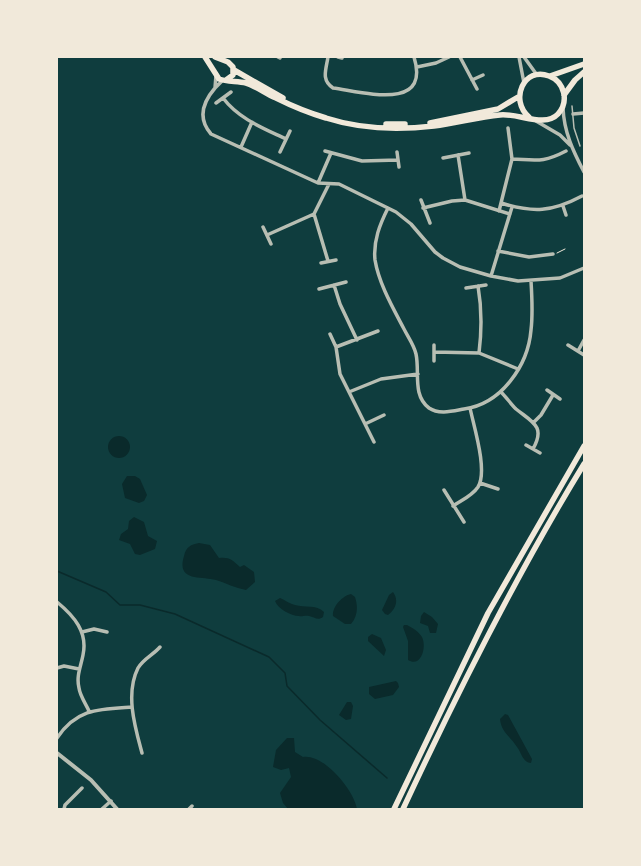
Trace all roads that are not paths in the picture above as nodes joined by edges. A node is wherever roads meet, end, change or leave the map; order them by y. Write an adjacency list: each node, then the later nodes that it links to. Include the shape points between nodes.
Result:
1 (206, 57): 16 (main road)
2 (215, 57): 11 (main road)
3 (328, 57): 13 (street, via 324,78 327,84 333,88 378,94 398,94 411,89 417,76)
4 (338, 57): 10 (street)
5 (414, 57): 13 (street)
6 (449, 57): 13 (street)
7 (460, 57): 21 (street)
8 (519, 57): 22 (street)
9 (524, 57): 18 (street)
10 (342, 58)
11 (223, 62): 14 (main road, via 230,63); 16 (main road, via 216,66)
12 (584, 64): 19 (main road)
13 (417, 67)
14 (234, 70): 20 (main road, via 232,77); 27 (main road, via 284,99 302,106 327,115 377,124 429,123 472,116 498,109)
15 (584, 72): 26 (main road)
16 (216, 73): 20 (main road); 23 (street)
17 (483, 75): 21 (street)
18 (537, 75): 19 (main road); 22 (main road)
19 (550, 76): 26 (main road, via 557,81)
20 (225, 80): 23 (street); 34 (main road, via 246,84 304,111 351,124 402,128 434,126 501,115)
21 (472, 80): 24 (street)
22 (524, 83): 27 (main road)
23 (215, 88): 42 (street, via 204,103 204,122 207,129 214,136)
24 (477, 89)
25 (231, 92): 28 (street)
26 (564, 95): 30 (main road)
27 (518, 97): 34 (main road, via 521,108)
28 (223, 98): 29 (street); 36 (street, via 237,113)
29 (216, 103)
30 (563, 106): 35 (main road, via 556,116); 40 (street, via 563,119)
31 (572, 106): 33 (lane)
32 (584, 113): 33 (street)
33 (573, 114): 41 (lane, via 574,128)
34 (529, 117): 35 (main road)
35 (535, 120): 40 (street, via 560,135)
36 (252, 122): 39 (street); 42 (street)
37 (508, 128): 51 (street)
38 (290, 131): 39 (street)
39 (286, 139): 45 (street)
40 (570, 146): 54 (street)
41 (580, 146)
42 (241, 147): 57 (street)
43 (325, 151): 47 (street)
44 (566, 151): 51 (street, via 543,161)
45 (280, 152)
46 (397, 152): 52 (street)
47 (331, 153): 52 (street, via 362,161); 57 (street)
48 (469, 154): 49 (street)
49 (458, 155): 50 (street); 61 (street)
50 (442, 158)
51 (512, 159): 62 (street)
52 (398, 160): 55 (street)
53 (584, 161): 54 (lane)
54 (580, 164): 56 (street)
55 (399, 167)
56 (584, 172)
57 (318, 183): 58 (street)
58 (329, 184): 65 (street, via 339,184); 68 (street)
59 (582, 196): 63 (street)
60 (421, 200): 66 (street)
61 (465, 200): 66 (street); 67 (street)
62 (501, 203): 64 (street); 67 (street)
63 (563, 206): 64 (street, via 543,210); 70 (street)
64 (512, 207): 69 (street)
65 (388, 208): 82 (street, via 411,224 443,258 460,267); 103 (street, via 378,228 375,259 386,291 414,348)
66 (423, 208): 71 (street)
67 (499, 211): 69 (street)
68 (314, 214): 73 (street); 78 (street)
69 (510, 214): 75 (street)
70 (566, 215)
71 (430, 223)
72 (263, 227): 73 (street)
73 (267, 235): 74 (street)
74 (272, 244)
75 (498, 251): 76 (street, via 528,257); 82 (street)
76 (553, 254)
77 (336, 260): 78 (street)
78 (328, 261): 79 (street)
79 (321, 263)
80 (583, 268): 81 (street); 83 (street, via 560,278)
81 (584, 274)
82 (491, 276): 83 (street)
83 (531, 281): 102 (street, via 531,331 526,352)
84 (346, 282): 85 (street)
85 (334, 285): 89 (street); 92 (street)
86 (486, 285): 87 (street)
87 (478, 286): 88 (street); 99 (street, via 482,312)
88 (466, 288)
89 (319, 289)
90 (378, 331): 92 (street)
91 (330, 334): 96 (street)
92 (357, 340): 96 (street)
93 (584, 340): 97 (street)
94 (434, 345): 98 (street)
95 (568, 345): 97 (street)
96 (336, 346): 105 (street, via 340,374)
97 (578, 350): 100 (street)
98 (434, 352): 99 (street); 101 (street)
99 (479, 353): 102 (street)
100 (584, 355)
101 (434, 361)
102 (518, 369): 106 (street)
103 (418, 374): 105 (street, via 368,382); 109 (street, via 420,396 434,410 445,412)
104 (547, 390): 107 (street)
105 (349, 392): 112 (street)
106 (501, 392): 109 (street, via 488,401); 111 (street, via 515,408)
107 (553, 395): 108 (street); 111 (street)
108 (560, 399)
109 (470, 408): 119 (street, via 481,462)
110 (384, 415): 112 (street)
111 (534, 422): 116 (street, via 538,441)
112 (365, 424): 113 (street)
113 (374, 442)
114 (526, 445): 116 (street)
115 (584, 446): 140 (main road, via 488,613)
116 (533, 449): 117 (street)
117 (540, 453)
118 (584, 464): 141 (main road, via 533,550 490,631)
119 (480, 483): 120 (street); 122 (street, via 471,495)
120 (498, 489)
121 (444, 490): 122 (street)
122 (454, 506): 123 (street)
123 (464, 522)
124 (57, 602): 125 (street, via 75,619)
125 (82, 632): 126 (street, via 94,629); 129 (street, via 85,642)
126 (107, 632)
127 (160, 647): 130 (street, via 138,668)
128 (57, 668): 129 (street, via 64,666)
129 (79, 669): 131 (street, via 79,689)
130 (132, 707): 131 (street); 134 (street)
131 (89, 711): 132 (street, via 68,724)
132 (57, 738)
133 (57, 753): 136 (street, via 91,780)
134 (142, 753)
135 (82, 788): 137 (street)
136 (110, 801): 138 (street); 139 (street)
137 (64, 809)
138 (102, 809)
139 (117, 809)
140 (394, 809)
141 (403, 809)

